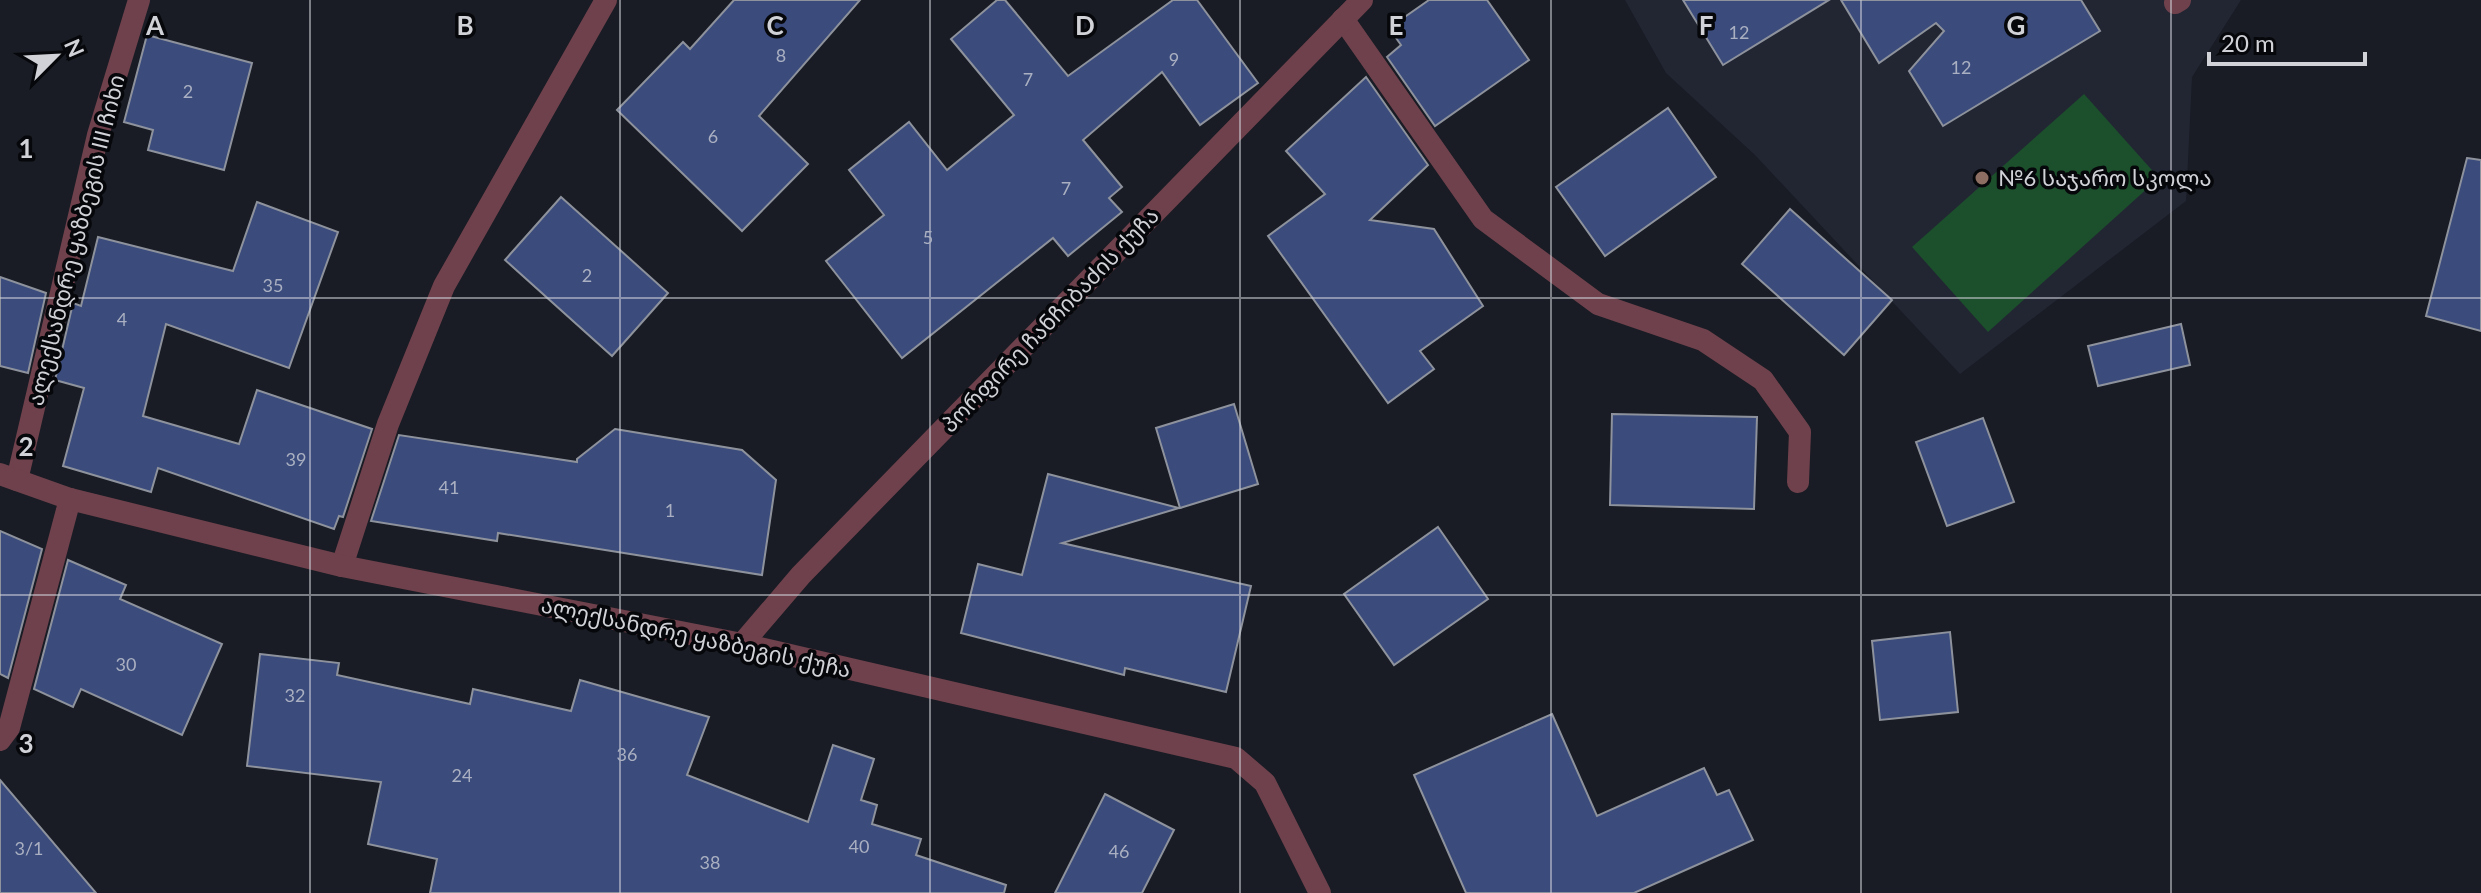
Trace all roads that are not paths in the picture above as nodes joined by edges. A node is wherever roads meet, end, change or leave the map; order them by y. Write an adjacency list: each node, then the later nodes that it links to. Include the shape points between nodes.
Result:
1 (139, 0): 5 (street, ალექსანდრე ყაზბეგის III ჩიხი, via 98,135)
2 (606, 0): 8 (street, via 444,286 388,424)
3 (1362, 0): 4 (street, პორფირე ჩანჩიბაძის ქუჩა)
4 (1343, 19): 6 (street, via 1483,219 1598,304 1703,340 1763,380 1800,432); 9 (street, პორფირე ჩანჩიბაძის ქუჩა, via 801,575)
5 (9, 477): 7 (street, ალექსანდრე ყაზბეგის ქუჩა)
6 (1798, 482)
7 (70, 499): 8 (street, ალექსანდრე ყაზბეგის ქუჩა); 10 (street, via 9,728)
8 (342, 566): 9 (street, ალექსანდრე ყაზბეგის ქუჩა)
9 (742, 644): 11 (street, ალექსანდრე ყაზბეგის ქუჩა, via 1236,758 1265,783)
10 (0, 740)
11 (1320, 893)

